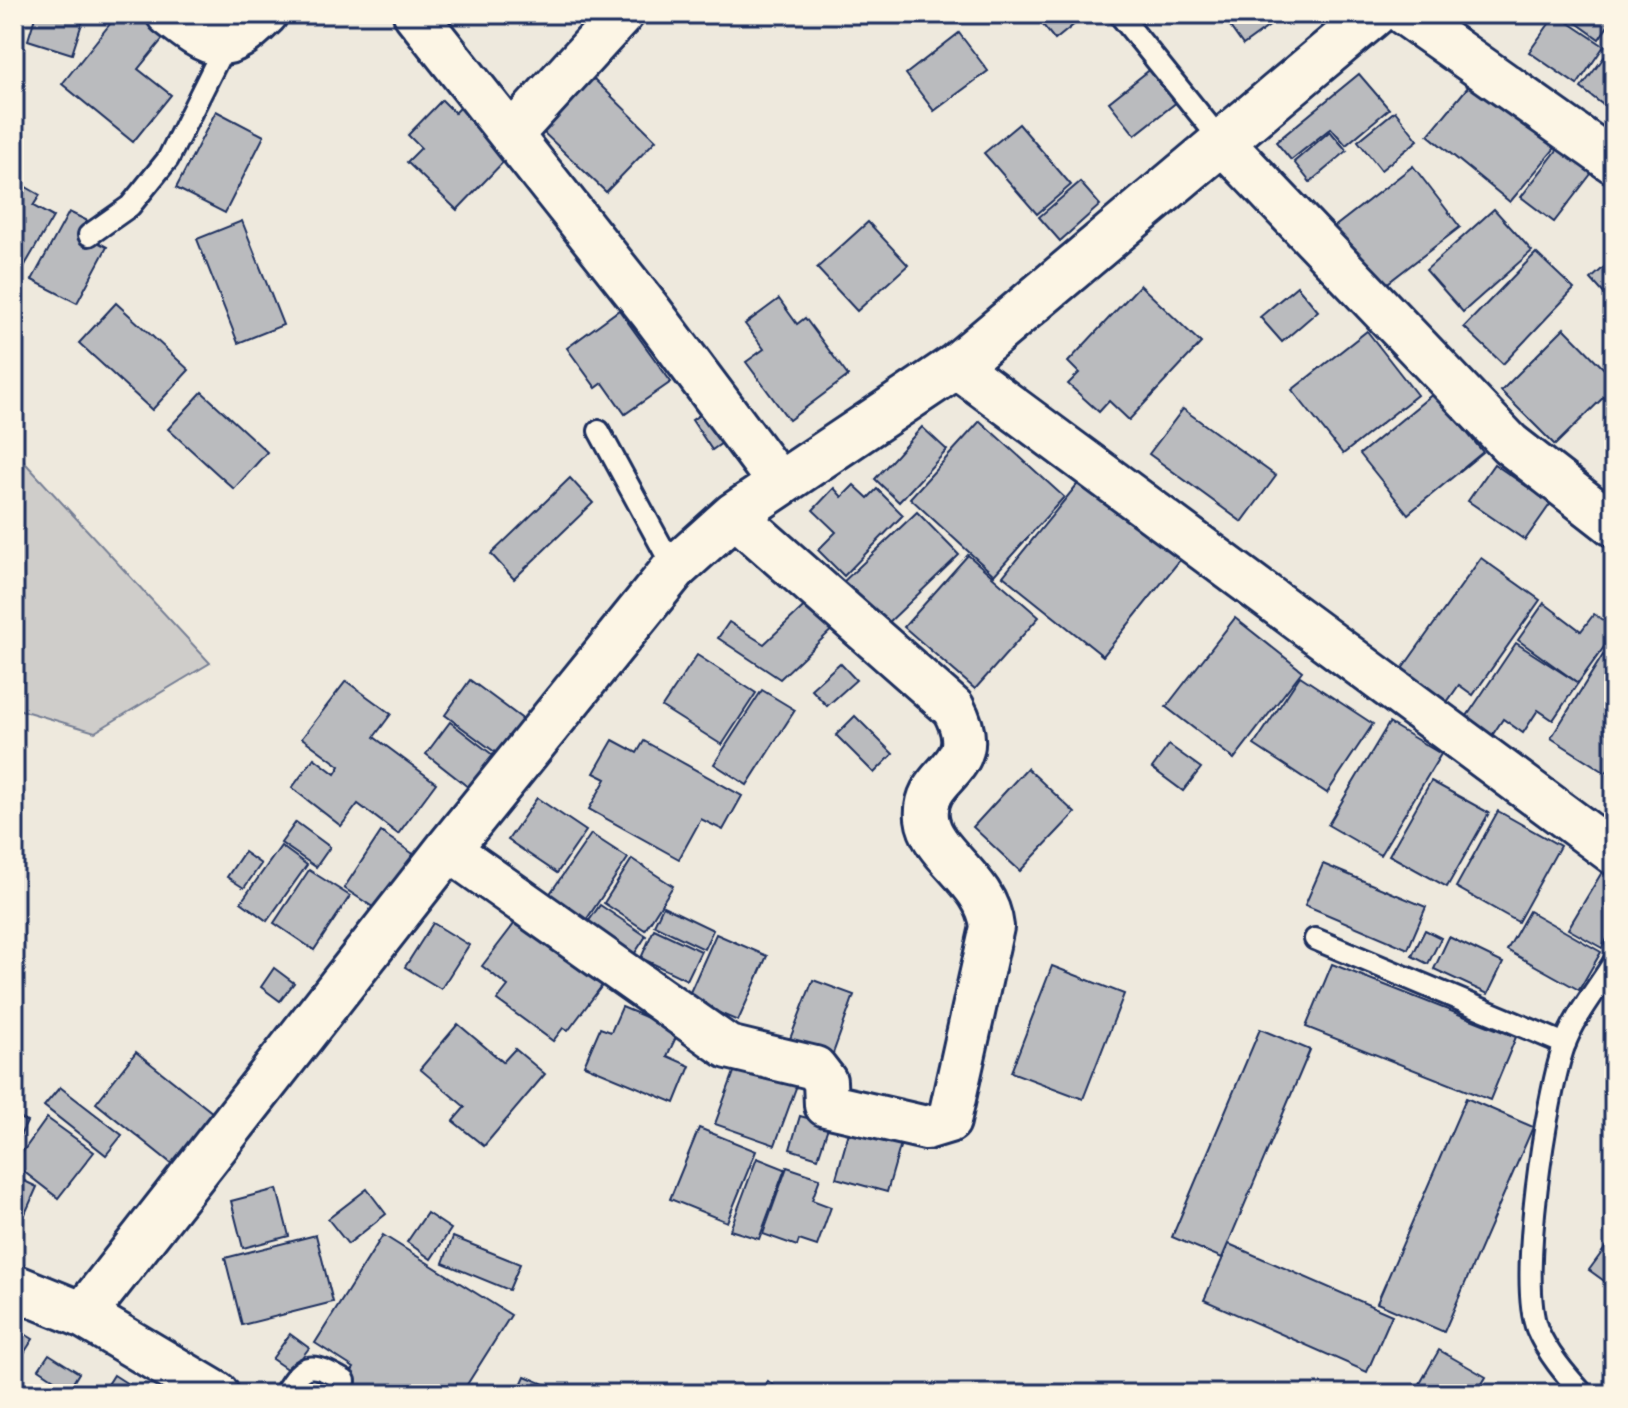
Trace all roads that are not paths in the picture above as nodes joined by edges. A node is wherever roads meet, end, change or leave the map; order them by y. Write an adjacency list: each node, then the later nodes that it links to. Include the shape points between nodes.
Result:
1 (168, 14): 8 (street, via 199,38)
2 (266, 14): 8 (street, via 242,39)
3 (622, 14): 9 (street)
4 (1119, 14): 10 (lane)
5 (1374, 14): 10 (main road)
6 (1405, 14): 11 (street)
7 (435, 24): 9 (street)
8 (226, 43): 12 (lane, via 168,159 130,206)
9 (512, 134): 15 (street)
10 (1223, 143): 13 (main road); 17 (street, via 1510,444)
11 (1614, 162)
12 (89, 235)
13 (956, 366): 15 (main road); 20 (street)
14 (599, 431): 18 (lane)
15 (779, 483): 16 (main road)
16 (734, 515): 18 (main road); 19 (street, via 953,708 961,722 963,753 934,792 927,820 984,896 992,927 949,1121 926,1128 826,1105 825,1081 815,1068 728,1047)
17 (1614, 525)
18 (674, 569): 19 (main road)
19 (448, 849): 25 (main road)
20 (1614, 853)
21 (1315, 939): 23 (lane)
22 (1614, 962): 23 (lane)
23 (1565, 1044): 29 (lane, via 1551,1103 1529,1298 1538,1330)
24 (14, 1287): 25 (main road)
25 (83, 1315): 27 (main road)
26 (345, 1381): 28 (lane, via 311,1367 296,1373)
27 (216, 1394)
28 (284, 1394)
29 (1583, 1394)

